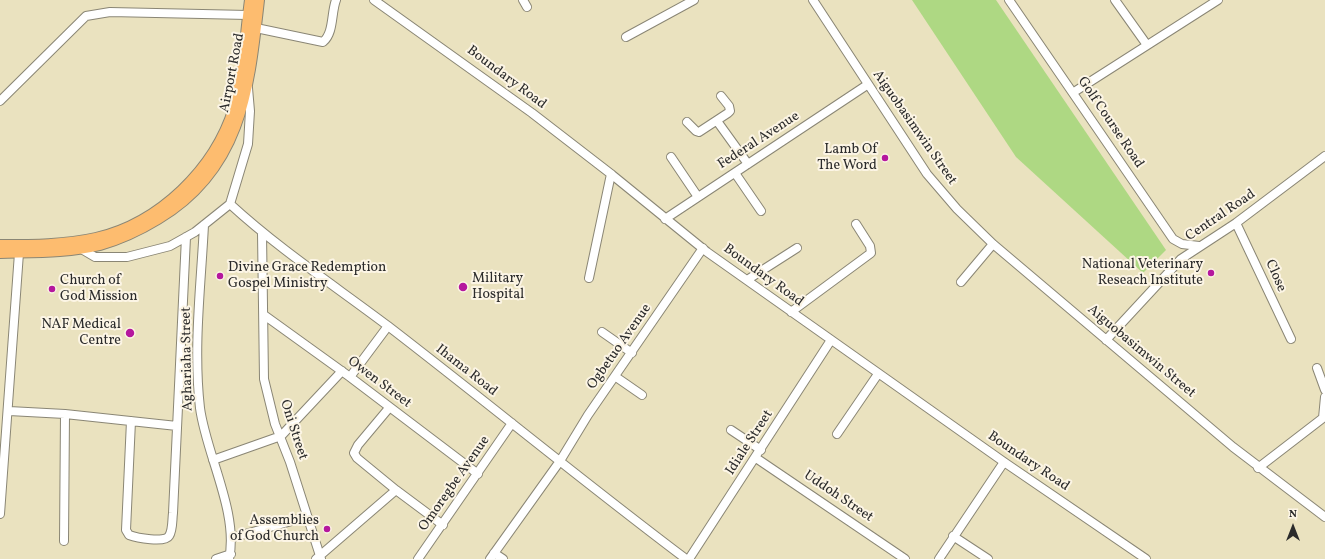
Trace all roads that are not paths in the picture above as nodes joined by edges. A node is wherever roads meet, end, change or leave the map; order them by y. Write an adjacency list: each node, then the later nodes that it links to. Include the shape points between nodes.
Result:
1 (250, 0): 10 (main road, Airport Road)
2 (259, 0): 11 (main road, Airport Road)
3 (336, 0): 11 (street, via 328,38 323,42)
4 (374, 0): 25 (street, Boundary Road, via 453,55)
5 (694, 0): 12 (street)
6 (813, 0): 15 (street, Aiguobasimwin Street)
7 (1010, 0): 16 (street, Golf Course Road)
8 (1115, 0): 13 (street)
9 (1218, 0): 13 (street)
10 (248, 15): 14 (main road, Airport Road); 18 (street, via 110,12 86,16)
11 (256, 28): 14 (main road, Airport Road)
12 (626, 37)
13 (1147, 45): 16 (street)
14 (244, 82): 27 (street, via 250,111 248,144); 37 (main road, Airport Road, via 217,146 201,170 181,191 146,217)
15 (867, 85): 23 (street, Federal Avenue); 35 (street, Aiguobasimwin Street, via 927,174 957,209)
16 (1074, 92): 36 (street, Golf Course Road, via 1173,239)
17 (721, 96): 19 (street, via 730,111)
18 (0, 101)
19 (717, 121): 20 (street, via 699,132); 23 (street)
20 (687, 122)
21 (1325, 156): 30 (street, Central Road)
22 (671, 157): 26 (street)
23 (748, 164): 24 (street, Federal Avenue)
24 (735, 173): 26 (street, Federal Avenue); 28 (street)
25 (611, 174): 29 (street, Boundary Road); 45 (street)
26 (698, 197): 29 (street, Federal Avenue)
27 (230, 204): 32 (street); 33 (street, Ihama Road)
28 (761, 211)
29 (665, 219): 40 (street, Boundary Road)
30 (1236, 223): 39 (street, Central Road); 52 (street, Close)
31 (856, 224): 48 (street, via 870,246 871,253)
32 (204, 225): 34 (street); 74 (street, Aghariaha Street, via 198,328 198,390 203,428)
33 (262, 233): 49 (street, Oni Street); 50 (street, Ihama Road)
34 (186, 237): 37 (street, via 170,246 127,257 95,257); 69 (street)
35 (993, 244): 47 (street); 54 (street, Aiguobasimwin Street)
36 (1182, 244): 39 (street); 44 (street)
37 (78, 245): 38 (main road, Airport Road); 43 (main road, Airport Road)
38 (0, 246)
39 (1199, 246): 44 (street, Central Road)
40 (703, 248): 46 (street, Boundary Road); 55 (street, Ogbetuo Avenue)
41 (796, 248): 46 (street)
42 (0, 253): 43 (main road, Airport Road)
43 (19, 253): 65 (street)
44 (1181, 259): 54 (street, Central Road)
45 (589, 278)
46 (747, 280): 48 (street, Boundary Road)
47 (961, 282)
48 (791, 312): 53 (street, Boundary Road)
49 (264, 315): 57 (street, Owen Street); 72 (street, Oni Street, via 264,379 275,424)
50 (388, 326): 59 (street); 68 (street, Ihama Road)
51 (602, 332): 55 (street)
52 (1290, 339)
53 (831, 340): 58 (street, Boundary Road); 73 (street, Idiale Street)
54 (1106, 340): 77 (street, Aiguobasimwin Street)
55 (632, 353): 60 (street, Ogbetuo Avenue)
56 (1317, 368): 61 (street)
57 (342, 371): 59 (street, Owen Street); 72 (street)
58 (878, 374): 71 (street); 76 (street, Boundary Road)
59 (350, 377): 64 (street, Owen Street)
60 (616, 377): 62 (street); 75 (street, Ogbetuo Avenue, via 588,415)
61 (1325, 390)
62 (642, 395)
63 (1325, 398): 77 (street, via 1323,418)
64 (389, 408): 78 (street, Owen Street); 79 (street, via 354,453)
65 (9, 411): 66 (street); 80 (street)
66 (65, 414): 67 (street); 86 (street)
67 (132, 421): 69 (street); 69 (street, via 125,522 129,535 138,538 164,539 171,533)
68 (512, 423): 75 (street, Ihama Road); 78 (street, Omoregbe Avenue)
69 (177, 426)
70 (731, 430): 73 (street, Uddoh Street)
71 (837, 434)
72 (281, 436): 74 (street); 81 (street, Oni Street)
73 (758, 454): 94 (street, Idiale Street); 95 (street, Uddoh Street)
74 (213, 460): 85 (street, Aghariaha Street, via 227,507)
75 (560, 461): 87 (street, Ogbetuo Avenue); 93 (street, Ihama Road)
76 (1004, 462): 84 (street); 98 (street, Boundary Road)
77 (1258, 468): 82 (street, Aiguobasimwin Street)
78 (478, 474): 83 (street, Omoregbe Avenue)
79 (396, 490): 83 (street); 89 (street)
80 (0, 514)
81 (306, 517): 85 (street); 89 (street, Oni Street)
82 (1325, 517)
83 (443, 525): 91 (street, Omoregbe Avenue)
84 (953, 536): 96 (street); 97 (street)
85 (231, 538): 88 (street, Aghariaha Street)
86 (64, 541)
87 (492, 556): 92 (street)
88 (230, 557): 90 (street)
89 (319, 558)
90 (216, 559)
91 (418, 559)
92 (503, 559)
93 (686, 559)
94 (689, 559)
95 (905, 559)
96 (939, 559)
97 (988, 559)
98 (1146, 559)

